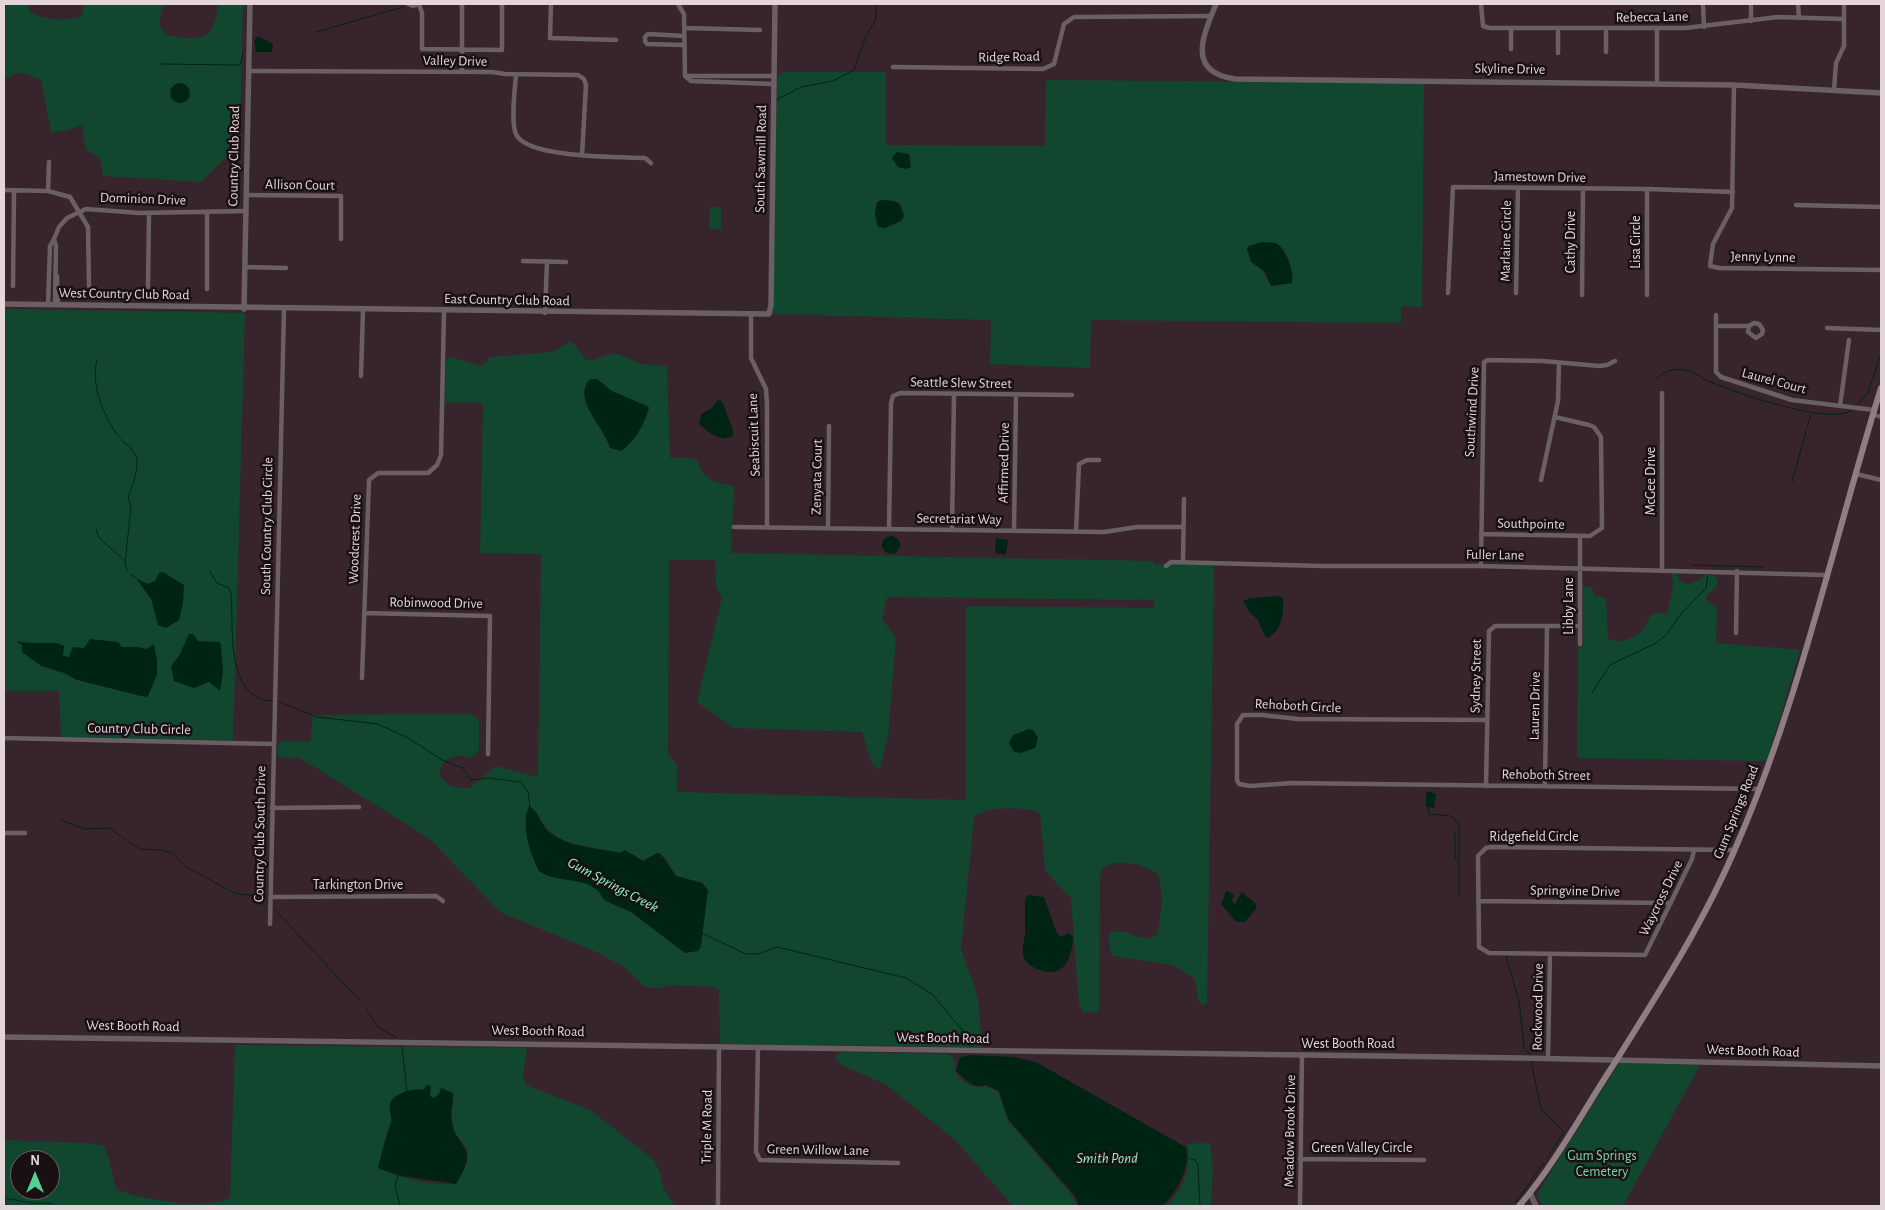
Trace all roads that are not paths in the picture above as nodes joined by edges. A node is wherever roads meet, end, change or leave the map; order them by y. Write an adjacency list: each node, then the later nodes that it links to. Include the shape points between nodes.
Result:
1 (250, 4): 34 (street, Country Club Road)
2 (408, 4): 3 (street)
3 (418, 4): 30 (street, via 422,14 422,49)
4 (462, 4): 30 (street)
5 (502, 4): 30 (street, via 502,50)
6 (551, 4): 27 (street, via 550,38)
7 (680, 4): 20 (street)
8 (775, 4): 38 (street, South Sawmill Road)
9 (1216, 4): 15 (street, Skyline Drive)
10 (1481, 4): 21 (street, Rebecca Lane, via 1484,26)
11 (1703, 4): 19 (street)
12 (1751, 4): 18 (street)
13 (1798, 4): 16 (street)
14 (1844, 4): 17 (street)
15 (1211, 16): 33 (street, Ridge Road, via 1074,17 1064,24 1054,64 1043,69); 39 (street, Skyline Drive, via 1203,39 1202,55 1208,67 1226,77)
16 (1798, 18): 17 (street, Rebecca Lane); 18 (street, Rebecca Lane)
17 (1844, 19): 42 (street, via 1844,46 1836,63)
18 (1750, 21): 19 (street, Rebecca Lane)
19 (1704, 27): 24 (street, Rebecca Lane)
20 (685, 28): 25 (street); 26 (street)
21 (1511, 29): 22 (street, Rebecca Lane); 29 (street)
22 (1558, 29): 23 (street, Rebecca Lane); 32 (street)
23 (1606, 29): 24 (street, Rebecca Lane); 31 (street)
24 (1657, 29): 39 (street)
25 (760, 30)
26 (684, 36): 28 (street); 28 (street, via 648,34 644,41 648,44)
27 (616, 40)
28 (684, 45): 37 (street)
29 (1511, 49)
30 (462, 50): 35 (street)
31 (1606, 52)
32 (1558, 53)
33 (893, 67)
34 (248, 71): 35 (street, Valley Drive); 54 (street, Country Club Road)
35 (462, 72): 36 (street, Valley Drive)
36 (516, 75): 44 (street, via 516,136 522,142 556,154); 44 (street, Valley Drive, via 578,75 584,79)
37 (685, 76): 38 (street); 40 (street, via 691,81)
38 (774, 76): 40 (street, South Sawmill Road)
39 (1657, 83): 41 (street, Skyline Drive)
40 (774, 84): 84 (street, South Sawmill Road)
41 (1734, 85): 42 (street, Skyline Drive); 53 (street, Jenny Lynne)
42 (1834, 90): 43 (street, Skyline Drive)
43 (1881, 93)
44 (582, 155): 46 (street, via 645,158)
45 (49, 162): 52 (street)
46 (651, 163)
47 (1518, 188): 48 (street, Jamestown Drive); 73 (street, Jamestown Drive, via 1453,187); 74 (street, Marlaine Circle)
48 (1583, 189): 49 (street, Jamestown Drive); 75 (street, Cathy Drive)
49 (1647, 189): 53 (street, Jamestown Drive); 76 (street, Lisa Circle)
50 (4, 190): 51 (street)
51 (14, 190): 52 (street); 69 (street)
52 (48, 190): 58 (street, via 70,197)
53 (1733, 192): 68 (street, Jenny Lynne, via 1732,208 1713,244 1710,266)
54 (246, 195): 57 (street, Country Club Road); 61 (street, Allison Court, via 341,196)
55 (1796, 205): 56 (street)
56 (1881, 207)
57 (246, 211): 60 (street, Dominion Drive); 66 (street, Country Club Road)
58 (79, 212): 59 (street, Dominion Drive, via 96,209); 62 (street, via 62,224); 70 (street, via 85,219 89,238)
59 (149, 212): 60 (street, Dominion Drive); 71 (street)
60 (207, 212): 72 (street)
61 (341, 238)
62 (54, 239): 78 (street, via 58,280); 78 (street, via 50,246)
63 (523, 261): 64 (street)
64 (546, 262): 65 (street); 83 (street)
65 (566, 262)
66 (245, 267): 67 (street); 79 (street, Country Club Road)
67 (286, 268)
68 (1881, 270)
69 (13, 286)
70 (89, 286)
71 (148, 287)
72 (207, 288)
73 (1448, 293)
74 (1516, 293)
75 (1582, 294)
76 (1647, 296)
77 (4, 304): 78 (street, West Country Club Road)
78 (54, 305): 79 (street, West Country Club Road)
79 (244, 309): 80 (street, East Country Club Road)
80 (284, 309): 81 (street, East Country Club Road); 135 (street, South Country Club Circle)
81 (363, 310): 82 (street, East Country Club Road); 94 (street)
82 (444, 311): 83 (street, East Country Club Road); 127 (street, Woodcrest Drive, via 441,455 437,465 428,473 378,472 369,480)
83 (545, 312): 85 (street, East Country Club Road)
84 (769, 314): 85 (street, East Country Club Road)
85 (751, 315): 111 (street, Seabiscuit Lane, via 751,358 766,389)
86 (1716, 315): 87 (street, Laurel Court)
87 (1716, 326): 88 (street); 100 (street, Laurel Court, via 1716,372 1721,378 1776,396)
88 (1749, 326)
89 (1827, 328): 90 (street)
90 (1881, 330)
91 (1849, 340): 100 (street)
92 (1615, 361): 93 (street, Southwind Drive, via 1599,366)
93 (1559, 364): 102 (street); 118 (street, Southwind Drive, via 1506,360 1484,362)
94 (361, 376)
95 (1881, 388): 101 (main road, Gum Springs Road)
96 (1662, 393): 124 (street, McGee Drive)
97 (954, 394): 98 (street, Seattle Slew Street); 114 (street, Seattle Slew Street, via 893,396); 115 (street)
98 (1016, 395): 99 (street, Seattle Slew Street); 116 (street, Affirmed Drive)
99 (1072, 395)
100 (1840, 406): 101 (street, Laurel Court)
101 (1874, 412): 103 (street, Laurel Court); 106 (main road, Gum Springs Road)
102 (1555, 417): 107 (street); 119 (street, via 1589,425 1601,437 1602,528 1590,536)
103 (1881, 417)
104 (829, 426): 113 (street, Zenyata Court)
105 (1099, 460): 117 (street, via 1079,464)
106 (1856, 474): 108 (street); 126 (main road, Gum Springs Road)
107 (1541, 480)
108 (1881, 480)
109 (1184, 500): 112 (street)
110 (734, 527): 111 (street, Secretariat Way)
111 (766, 527): 113 (street, Secretariat Way)
112 (1183, 527): 117 (street, Secretariat Way); 120 (street)
113 (828, 528): 114 (street, Secretariat Way)
114 (889, 529): 115 (street, Secretariat Way)
115 (952, 530): 116 (street, Secretariat Way)
116 (1014, 531): 117 (street, Secretariat Way)
117 (1076, 532)
118 (1481, 534): 119 (street, Southpointe); 122 (street, Southwind Drive)
119 (1580, 536): 123 (street, Libby Lane)
120 (1183, 562): 121 (street, Fuller Lane, via 1171,562); 122 (street, Fuller Lane)
121 (1166, 566)
122 (1481, 566): 123 (street, Fuller Lane)
123 (1580, 568): 124 (street, Fuller Lane); 129 (street, Libby Lane)
124 (1662, 570): 125 (street, Fuller Lane)
125 (1738, 572): 126 (street, Fuller Lane); 130 (street)
126 (1826, 575): 140 (main road, Gum Springs Road, via 1781,734)
127 (364, 613): 132 (street, Woodcrest Drive); 136 (street, Robinwood Drive, via 490,616)
128 (1547, 626): 129 (street, Sydney Street); 133 (street, Sydney Street, via 1495,626 1489,632); 139 (street, Lauren Drive)
129 (1580, 626): 131 (street, Libby Lane)
130 (1736, 633)
131 (1580, 644)
132 (362, 678)
133 (1486, 720): 137 (street, Rehoboth Circle, via 1298,719 1262,714 1240,717 1237,724 1236,775 1239,784); 138 (street, Sydney Street)
134 (4, 738): 135 (street, Country Club Circle)
135 (273, 744): 141 (street, Country Club South Drive)
136 (488, 754)
137 (1331, 784): 138 (street, Rehoboth Street)
138 (1486, 786): 139 (street, Rehoboth Street)
139 (1545, 786): 140 (street, Rehoboth Street)
140 (1760, 789): 146 (main road, Gum Springs Road)
141 (272, 808): 142 (street); 147 (street, Country Club South Drive)
142 (359, 808)
143 (4, 833): 144 (street)
144 (25, 833)
145 (1694, 850): 146 (street, Ridgefield Circle); 149 (street, Ridgefield Circle, via 1486,848 1478,856); 150 (street, Waycross Drive)
146 (1735, 850): 159 (main road, Gum Springs Road, via 1706,912)
147 (270, 897): 148 (street, Tarkington Drive, via 436,896); 151 (street, Country Club South Drive)
148 (443, 900)
149 (1478, 901): 150 (street, Springvine Drive); 152 (street, Ridgefield Circle, via 1478,943 1481,950)
150 (1671, 903): 153 (street, Waycross Drive)
151 (270, 924)
152 (1550, 955): 153 (street, Ridgefield Circle); 158 (street, Rockwood Drive)
153 (1645, 955)
154 (4, 1037): 155 (street, West Booth Road)
155 (719, 1047): 156 (street, West Booth Road); 165 (street, Triple M Road)
156 (758, 1048): 157 (street, West Booth Road); 163 (street, Green Willow Lane, via 757,1158 763,1161)
157 (1302, 1056): 158 (street, West Booth Road); 161 (street, Meadow Brook Drive)
158 (1548, 1059): 159 (street, West Booth Road)
159 (1616, 1061): 160 (street, West Booth Road); 164 (main road, Gum Springs Road)
160 (1881, 1066)
161 (1300, 1159): 162 (street, Green Valley Circle); 166 (street, Meadow Brook Drive)
162 (1424, 1160)
163 (898, 1163)
164 (1530, 1193): 167 (main road, Gum Springs Road); 168 (street)
165 (718, 1206)
166 (1300, 1206)
167 (1519, 1206)
168 (1536, 1206)

